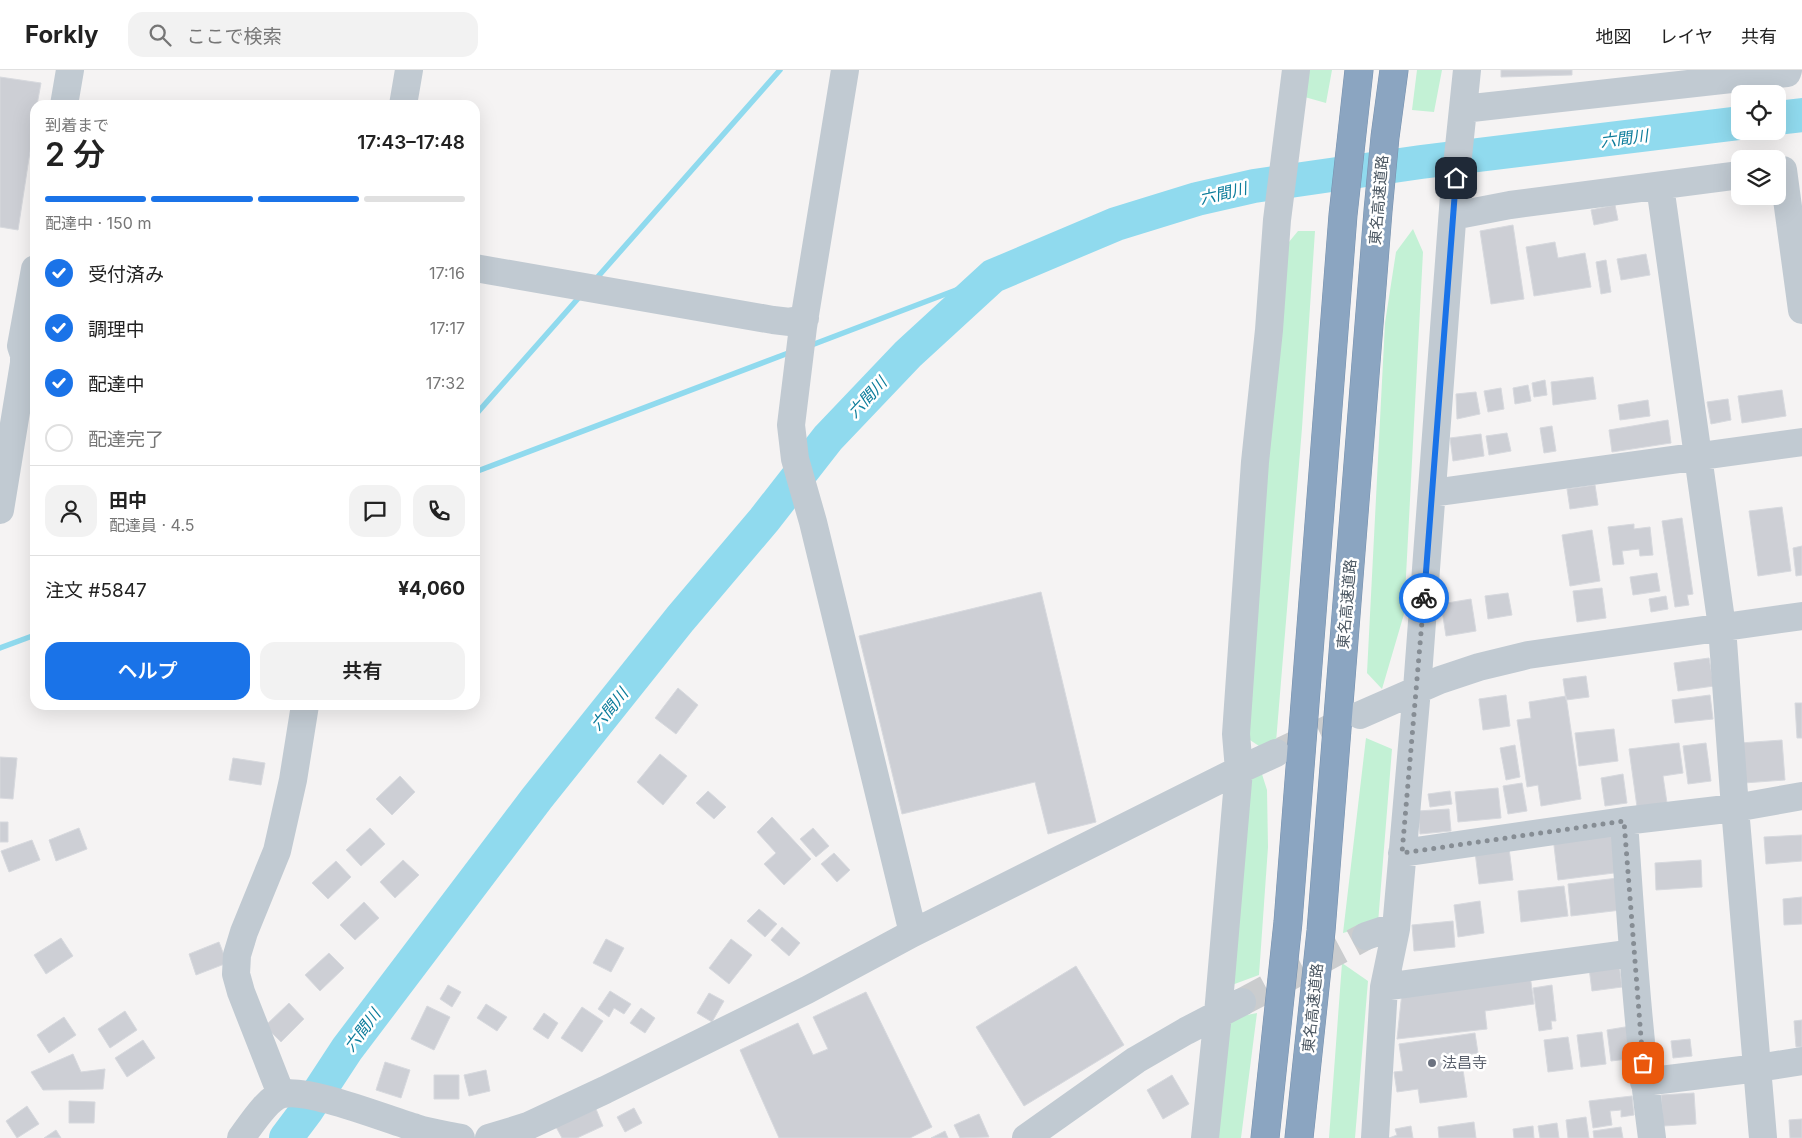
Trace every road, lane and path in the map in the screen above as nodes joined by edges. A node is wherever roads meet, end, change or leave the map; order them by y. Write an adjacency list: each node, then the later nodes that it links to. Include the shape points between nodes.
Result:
1 (70, 70): 9 (street)
2 (409, 70): 10 (street)
3 (844, 70): 19 (street)
4 (1296, 70): 31 (street, via 1253,481 1236,734)
5 (1359, 70): 52 (highway, via 1343,215 1288,922)
6 (1394, 70): 53 (highway, 東名高速道路, via 1378,211 1322,921)
7 (1468, 70): 11 (street)
8 (1788, 70): 11 (street, via 1787,73)
9 (65, 100)
10 (404, 100)
11 (1461, 119): 15 (street)
12 (1787, 169): 18 (street)
13 (1731, 176): 14 (street)
14 (1660, 186): 15 (street, via 1510,204); 22 (street)
15 (1454, 205): 23 (street)
16 (480, 269): 19 (street)
17 (30, 297): 20 (street)
18 (1802, 310)
19 (804, 323): 37 (street, via 791,425 795,459)
20 (20, 354): 24 (street)
21 (1802, 442): 22 (street)
22 (1698, 456): 23 (street); 26 (street)
23 (1432, 492): 27 (street)
24 (0, 510)
25 (1802, 616): 26 (street)
26 (1722, 627): 27 (street, via 1528,655 1478,667); 33 (street)
27 (1418, 689): 29 (street); 35 (street)
28 (304, 710): 46 (street, via 277,852 244,932 236,964 241,992)
29 (1360, 714)
30 (1276, 753): 31 (street)
31 (1239, 770): 37 (street); 42 (street)
32 (1802, 796): 33 (street)
33 (1735, 808): 34 (street); 44 (street)
34 (1624, 821): 35 (street); 39 (street)
35 (1402, 853): 36 (street)
36 (1396, 929): 38 (street); 40 (street)
37 (914, 934): 49 (street, via 606,1090 528,1126)
38 (1366, 936)
39 (1633, 952): 40 (street); 45 (street)
40 (1384, 987): 54 (street)
41 (1242, 1002): 42 (street)
42 (1218, 1014): 50 (street, via 1136,1060); 51 (street)
43 (1802, 1061): 44 (street)
44 (1758, 1068): 45 (street); 56 (street)
45 (1644, 1082): 55 (street)
46 (290, 1094): 47 (street, via 267,1105); 48 (street, via 327,1100 420,1129)
47 (241, 1138)
48 (461, 1138)
49 (489, 1138)
50 (1026, 1138)
51 (1205, 1138)
52 (1265, 1138)
53 (1298, 1138)
54 (1375, 1138)
55 (1652, 1138)
56 (1763, 1138)

